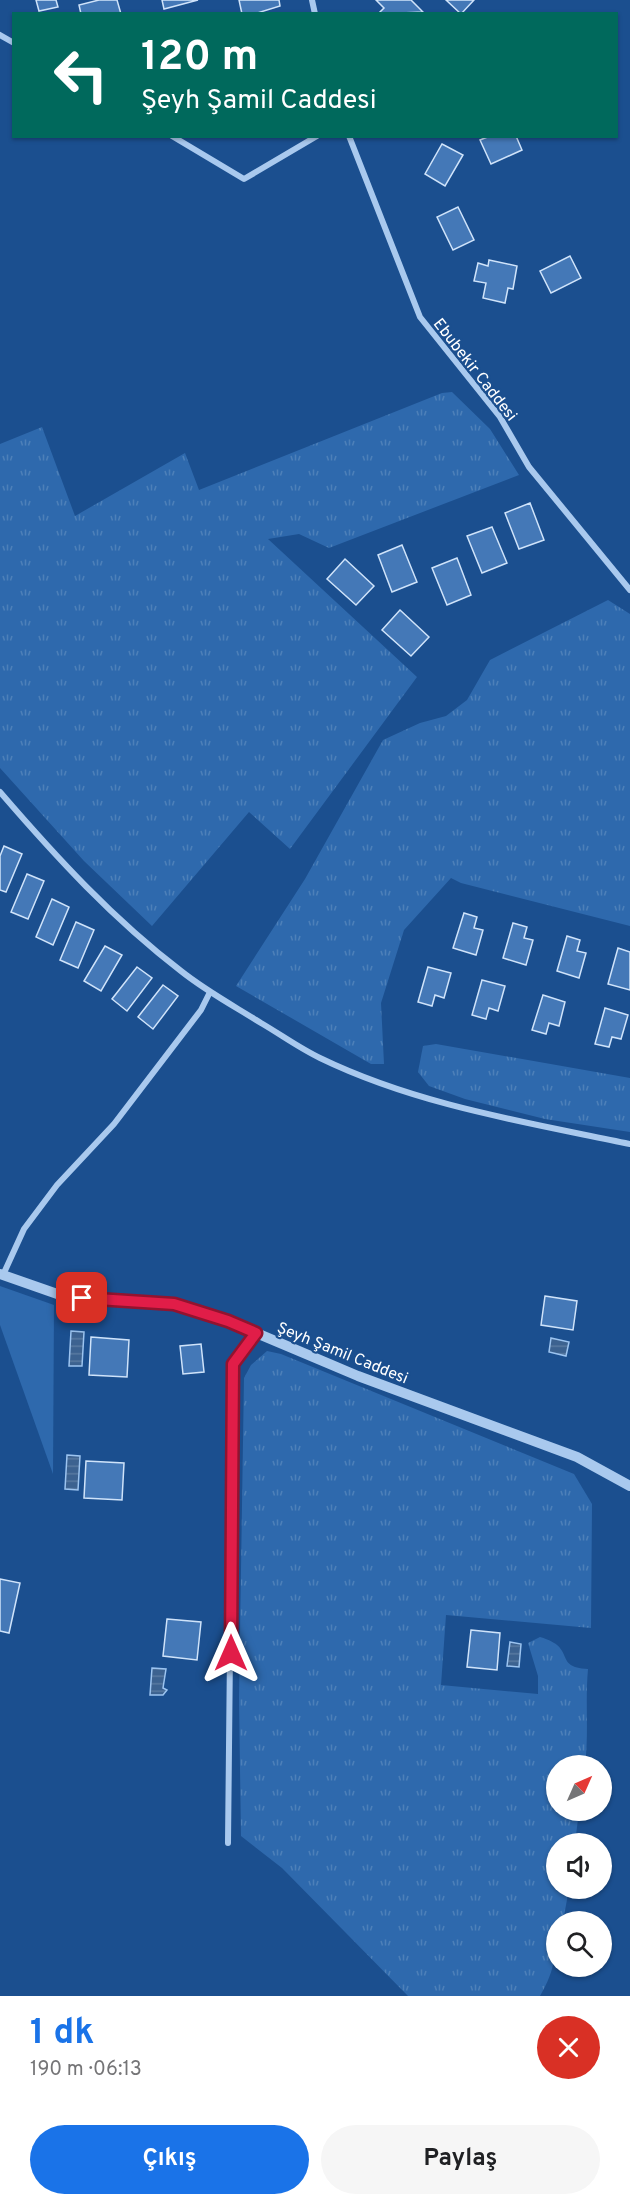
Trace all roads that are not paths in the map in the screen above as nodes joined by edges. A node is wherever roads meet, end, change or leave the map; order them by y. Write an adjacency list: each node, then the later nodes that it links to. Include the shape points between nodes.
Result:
1 (175, 138): 2 (street, via 244,179)
2 (314, 138)
3 (350, 138): 4 (street, Ebubekir Caddesi, via 420,317 500,417 529,467)
4 (630, 590)
5 (0, 792): 6 (street, via 55,856 116,917)
6 (210, 992): 7 (street, via 320,1058 399,1089 464,1110); 8 (street, via 201,1010 114,1124 57,1185 24,1229)
7 (630, 1144)
8 (2, 1274): 9 (street, Şeyh Şamil Caddesi, via 63,1296 174,1304)
9 (256, 1333): 10 (street, Şeyh Şamil Caddesi, via 358,1376 577,1458); 11 (street, via 233,1364)
10 (630, 1486)
11 (228, 1843)

